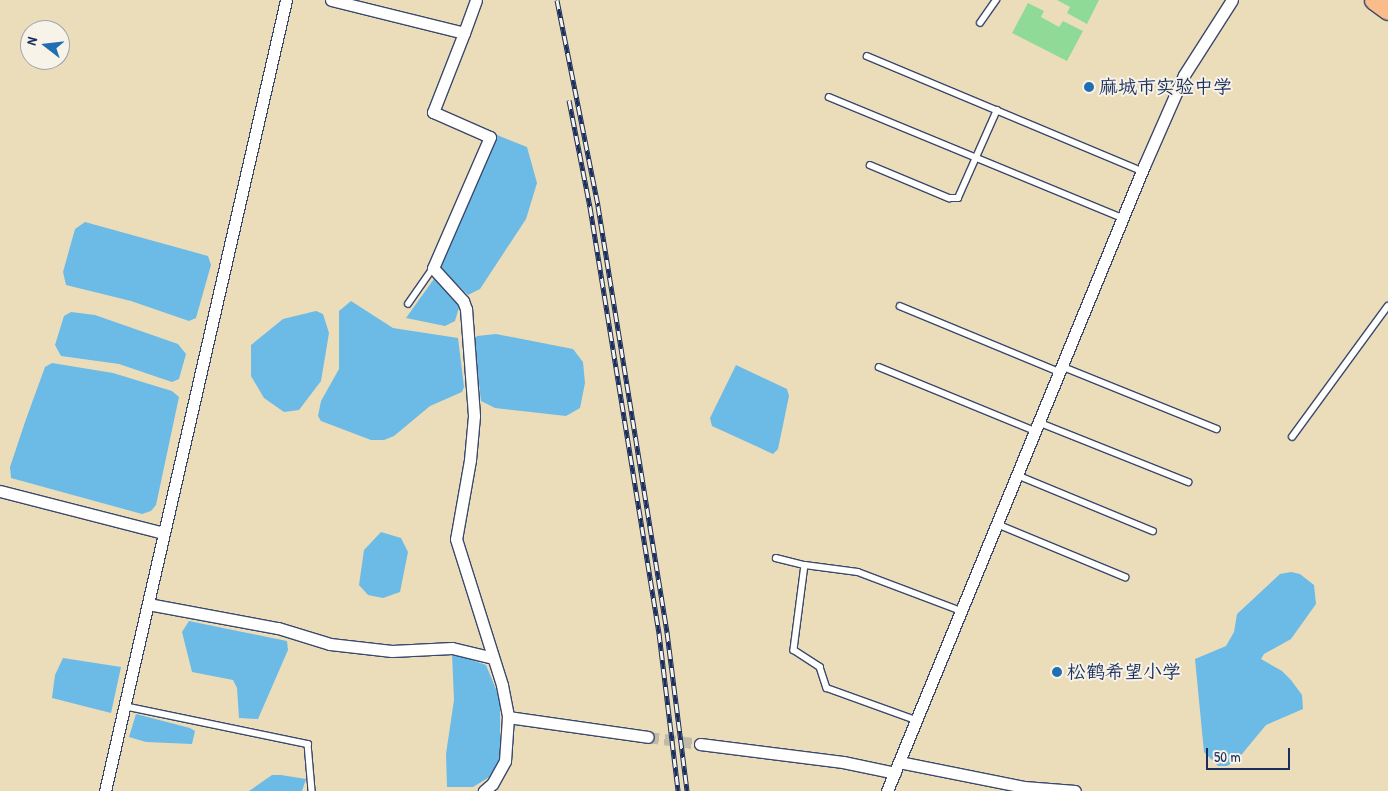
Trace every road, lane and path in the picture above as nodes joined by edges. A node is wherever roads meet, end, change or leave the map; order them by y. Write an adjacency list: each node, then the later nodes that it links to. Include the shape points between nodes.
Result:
1 (286, 0): 31 (street)
2 (331, 0): 9 (street)
3 (476, 0): 9 (street)
4 (996, 0): 8 (lane)
5 (1232, 0): 15 (street, via 1184,75)
6 (1374, 0): 7 (highway)
7 (1388, 10)
8 (980, 23)
9 (464, 33): 17 (street, via 433,112 490,137)
10 (867, 56): 12 (lane)
11 (829, 97): 13 (lane)
12 (997, 110): 13 (lane); 15 (lane)
13 (977, 158): 14 (lane, via 961,196 955,199); 16 (lane)
14 (870, 165)
15 (1142, 171): 16 (street)
16 (1122, 218): 22 (street)
17 (433, 268): 18 (lane); 37 (street, via 463,301 466,309 474,416 456,539)
18 (408, 304)
19 (900, 306): 22 (lane)
20 (1388, 306): 25 (lane)
21 (879, 366): 23 (lane)
22 (1060, 369): 23 (street); 24 (lane)
23 (1037, 426): 26 (street); 27 (lane)
24 (1217, 429)
25 (1292, 438)
26 (1017, 475): 29 (street); 30 (lane)
27 (1188, 482)
28 (0, 490): 31 (street)
29 (997, 524): 34 (lane); 36 (street)
30 (1153, 531)
31 (164, 533): 35 (street)
32 (776, 558): 33 (lane)
33 (805, 565): 36 (lane, via 858,572); 40 (lane, via 794,650 820,668 827,688)
34 (1125, 577)
35 (148, 604): 37 (street, via 278,628 330,644 392,652 452,648); 38 (street)
36 (961, 611): 40 (street)
37 (493, 658): 39 (street)
38 (124, 706): 45 (street); 46 (lane, via 308,744)
39 (508, 718): 41 (street); 47 (street, via 504,761 492,784)
40 (916, 720): 43 (street)
41 (648, 737)
42 (700, 744): 44 (street, via 843,762)
43 (899, 762): 44 (street); 49 (street, via 1024,787)
44 (895, 773): 48 (street)
45 (105, 791)
46 (312, 791)
47 (484, 791)
48 (887, 791)
49 (1075, 791)

